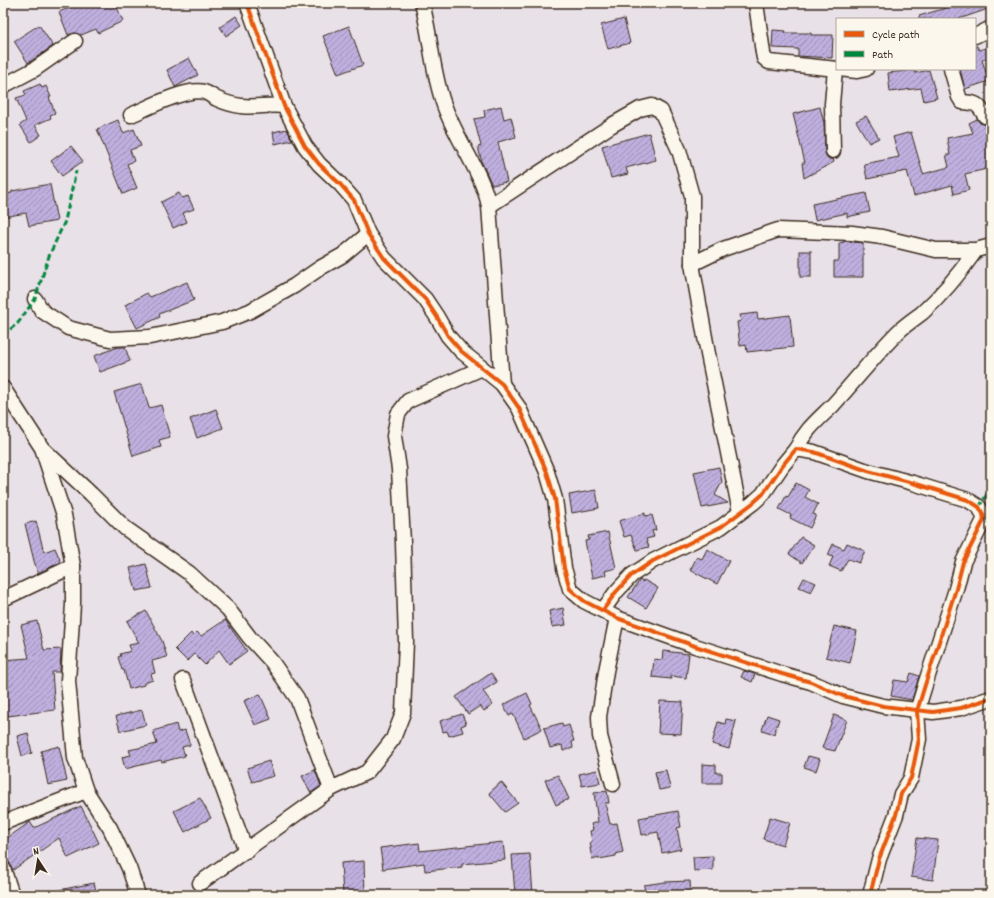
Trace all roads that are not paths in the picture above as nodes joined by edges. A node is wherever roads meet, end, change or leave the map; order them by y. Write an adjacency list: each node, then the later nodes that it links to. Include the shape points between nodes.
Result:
1 (247, 3): 13 (street)
2 (422, 3): 17 (street, via 436,84 454,132 486,194)
3 (756, 3): 7 (street, via 764,58 769,62)
4 (991, 28): 5 (street)
5 (976, 36)
6 (76, 41): 12 (street)
7 (836, 69)
8 (837, 70): 16 (street, via 832,104)
9 (847, 70): 10 (street)
10 (862, 70)
11 (951, 70): 15 (street, via 962,102 980,106)
12 (3, 86)
13 (284, 106): 14 (street, via 240,106 199,91 163,100); 18 (street, via 305,146 354,200)
14 (131, 115)
15 (985, 116)
16 (833, 151)
17 (489, 206): 21 (street, via 612,125 640,109 652,106 661,111 679,150 692,196); 24 (street)
18 (368, 234): 22 (street, via 343,255 250,311 222,322 150,337 110,339 68,328 42,311); 23 (street, via 384,258 425,299 448,336 461,351)
19 (991, 246): 20 (street)
20 (976, 250): 21 (street, via 936,250 882,237 852,233 778,230 723,249); 27 (street, via 940,295 900,330 808,429)
21 (692, 264): 28 (street)
22 (35, 298)
23 (482, 368): 24 (street); 37 (street, via 408,401 398,414 394,436 399,469 403,542 406,642 404,713 393,739 367,772)
24 (502, 384): 31 (street, via 520,408 547,472 555,499 564,568 570,589 584,601)
25 (3, 388): 26 (street)
26 (42, 448): 29 (street, via 64,515); 37 (street, via 125,528 189,573 228,609 272,662 297,698)
27 (796, 449): 28 (street, via 763,494); 35 (street, via 814,452 868,471 912,482 980,506 984,520 963,562)
28 (740, 512): 31 (street, via 721,527 632,575)
29 (73, 566): 30 (street); 38 (street, via 68,681 75,758)
30 (3, 599)
31 (603, 610): 32 (street)
32 (617, 618): 35 (street, via 695,646 811,682 843,696); 36 (street, via 599,717 600,736)
33 (183, 680): 40 (street)
34 (991, 698): 35 (street, via 961,708 934,712)
35 (917, 711): 45 (street, via 918,739 911,778 901,794)
36 (613, 784)
37 (332, 789): 40 (street)
38 (86, 791): 39 (street); 44 (street, via 110,828 129,868)
39 (3, 823)
40 (246, 850): 42 (street)
41 (3, 868): 43 (street)
42 (200, 884)
43 (12, 895)
44 (138, 895)
45 (870, 895)

